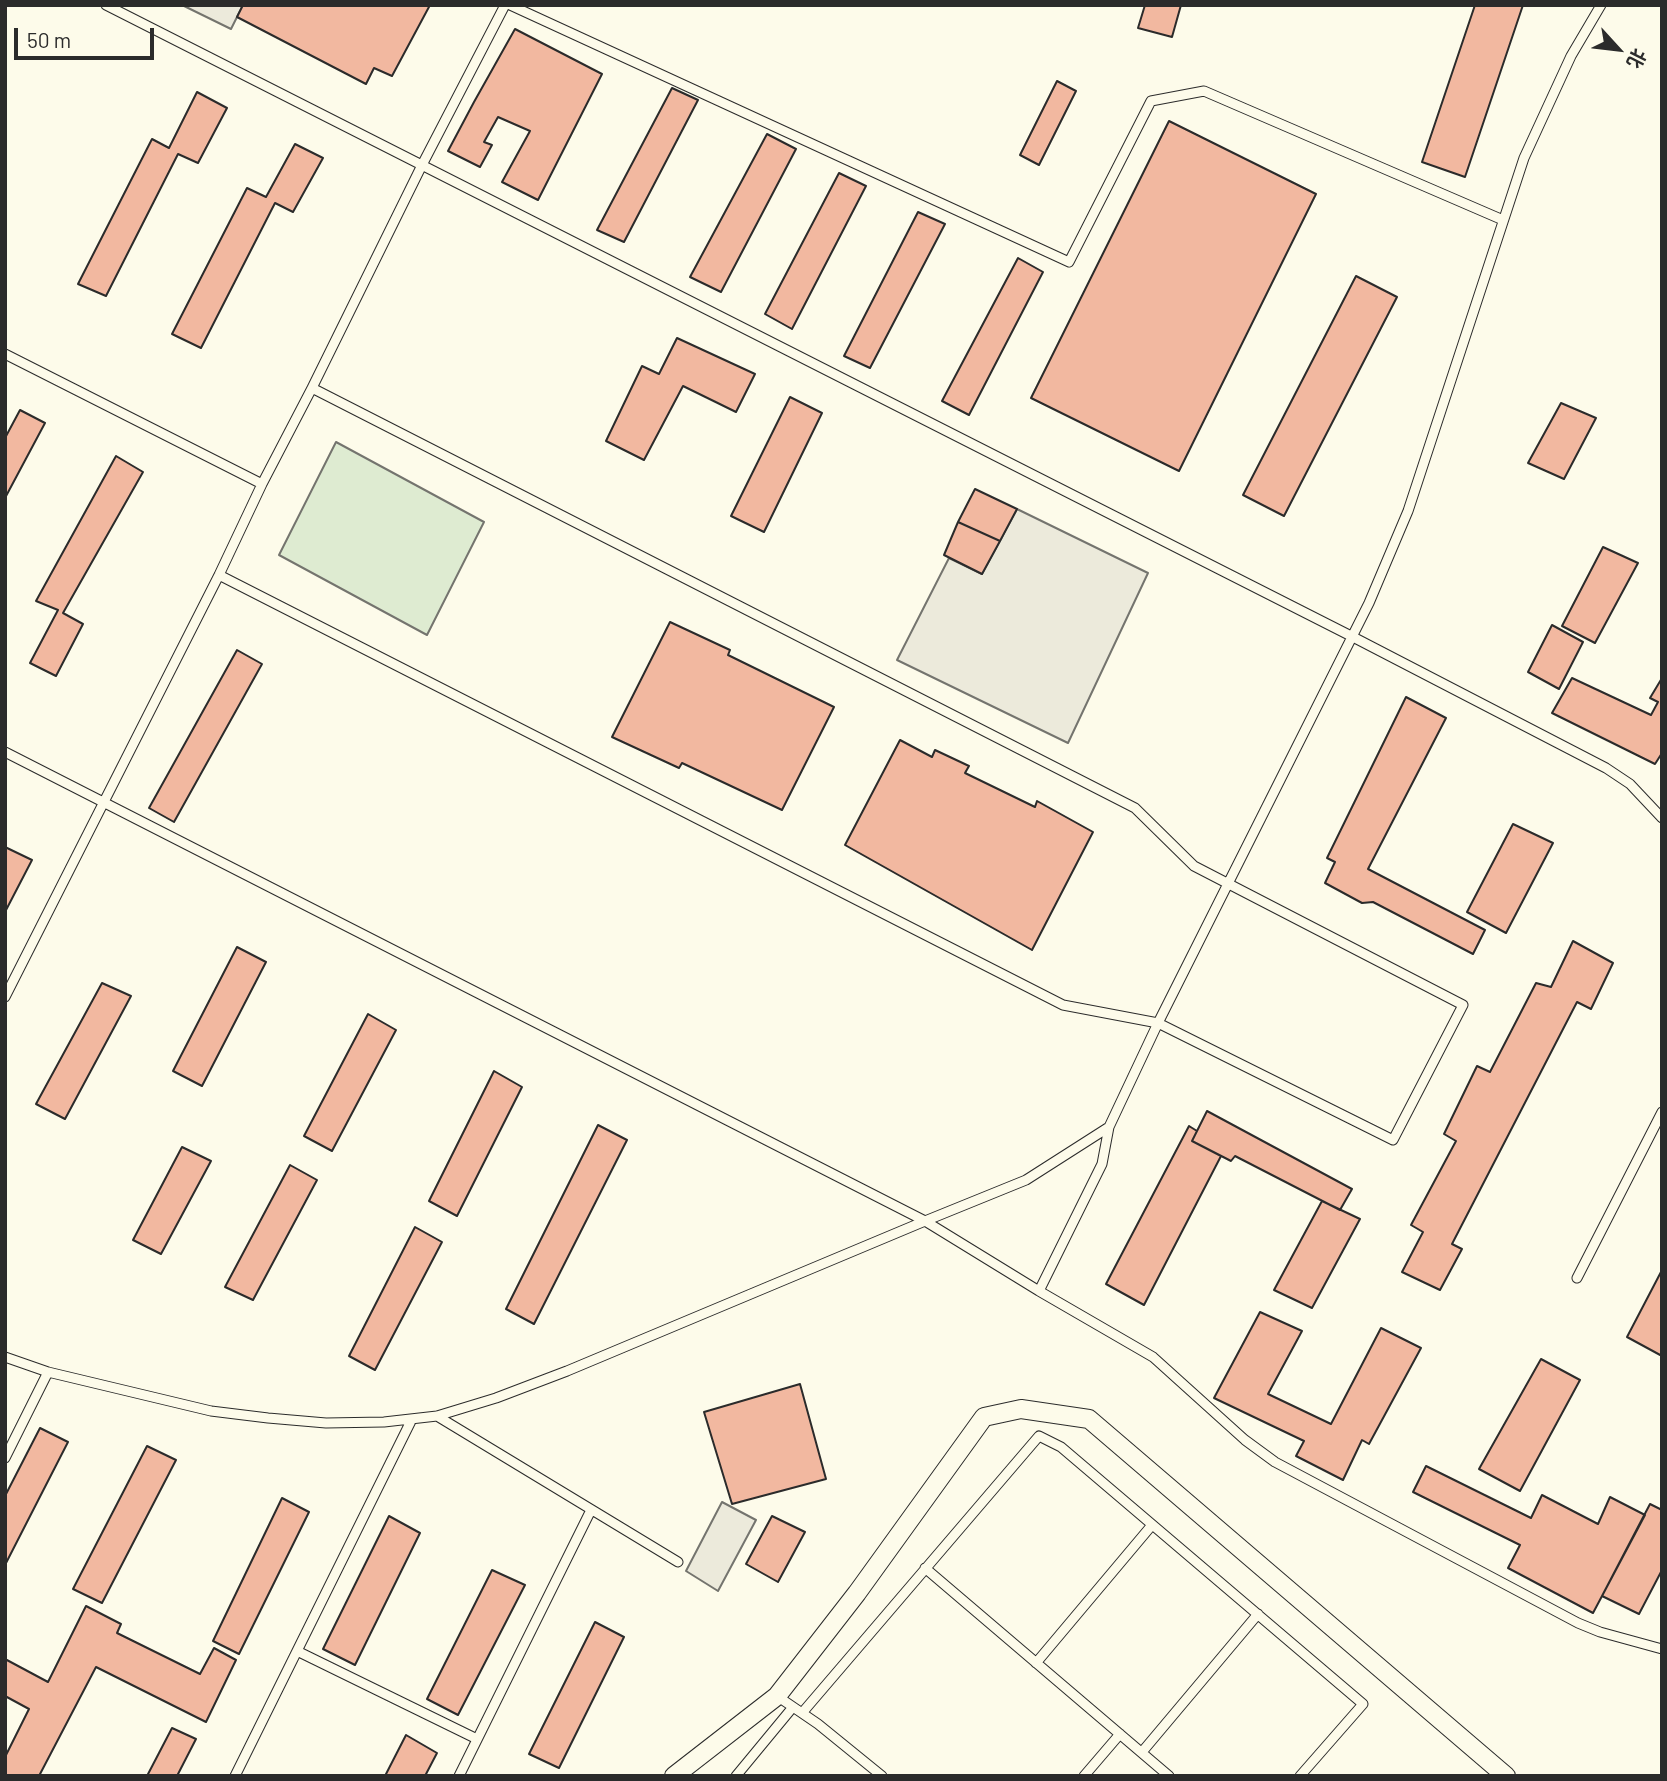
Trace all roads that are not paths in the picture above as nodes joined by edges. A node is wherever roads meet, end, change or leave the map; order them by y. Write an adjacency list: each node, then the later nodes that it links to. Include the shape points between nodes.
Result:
1 (106, 5): 4 (lane)
2 (508, 5): 4 (lane); 5 (lane, via 1069,262 1151,101 1204,91)
3 (1601, 5): 5 (lane, via 1548,103)
4 (422, 165): 7 (lane); 10 (lane)
5 (1503, 220): 10 (lane, via 1408,511)
6 (5, 354): 8 (lane)
7 (312, 388): 8 (lane); 14 (lane, via 1135,808 1194,866)
8 (262, 484): 9 (lane)
9 (219, 575): 12 (lane); 16 (lane, via 1063,1005)
10 (1353, 637): 13 (lane, via 1606,768 1630,784); 14 (lane)
11 (5, 752): 12 (lane)
12 (104, 803): 15 (lane); 19 (lane)
13 (1662, 818)
14 (1229, 883): 16 (lane); 16 (lane, via 1463,1005 1394,1140)
15 (5, 997)
16 (1158, 1023): 18 (lane)
17 (1662, 1112): 20 (lane)
18 (1109, 1127): 19 (lane, via 1026,1180); 21 (lane, via 1102,1164)
19 (925, 1221): 21 (lane); 24 (lane, via 566,1371)
20 (1577, 1278)
21 (1039, 1290): 32 (lane, via 1153,1357 1275,1462 1578,1623)
22 (5, 1357): 23 (lane)
23 (48, 1372): 25 (lane, via 211,1411 326,1423); 26 (lane)
24 (437, 1416): 25 (lane); 27 (lane)
25 (412, 1419): 33 (lane)
26 (5, 1458)
27 (591, 1510): 29 (lane); 39 (lane)
28 (1152, 1525): 30 (lane, via 1061,1447 1039,1436); 31 (lane); 34 (lane)
29 (678, 1562)
30 (925, 1569): 34 (lane); 37 (lane)
31 (1258, 1614): 40 (lane); 48 (lane, via 1363,1704)
32 (1662, 1649)
33 (297, 1651): 39 (lane); 41 (lane)
34 (1036, 1663): 38 (lane)
35 (777, 1696): 36 (lane); 43 (street); 49 (street, via 984,1417 1021,1409 1088,1419)
36 (793, 1707): 37 (lane); 44 (lane)
37 (802, 1713): 45 (lane)
38 (1120, 1734): 40 (lane); 46 (lane)
39 (477, 1739): 42 (lane)
40 (1142, 1752): 47 (lane)
41 (235, 1776)
42 (459, 1776)
43 (674, 1776)
44 (736, 1776)
45 (882, 1776)
46 (1084, 1776)
47 (1169, 1776)
48 (1300, 1776)
49 (1506, 1776)

